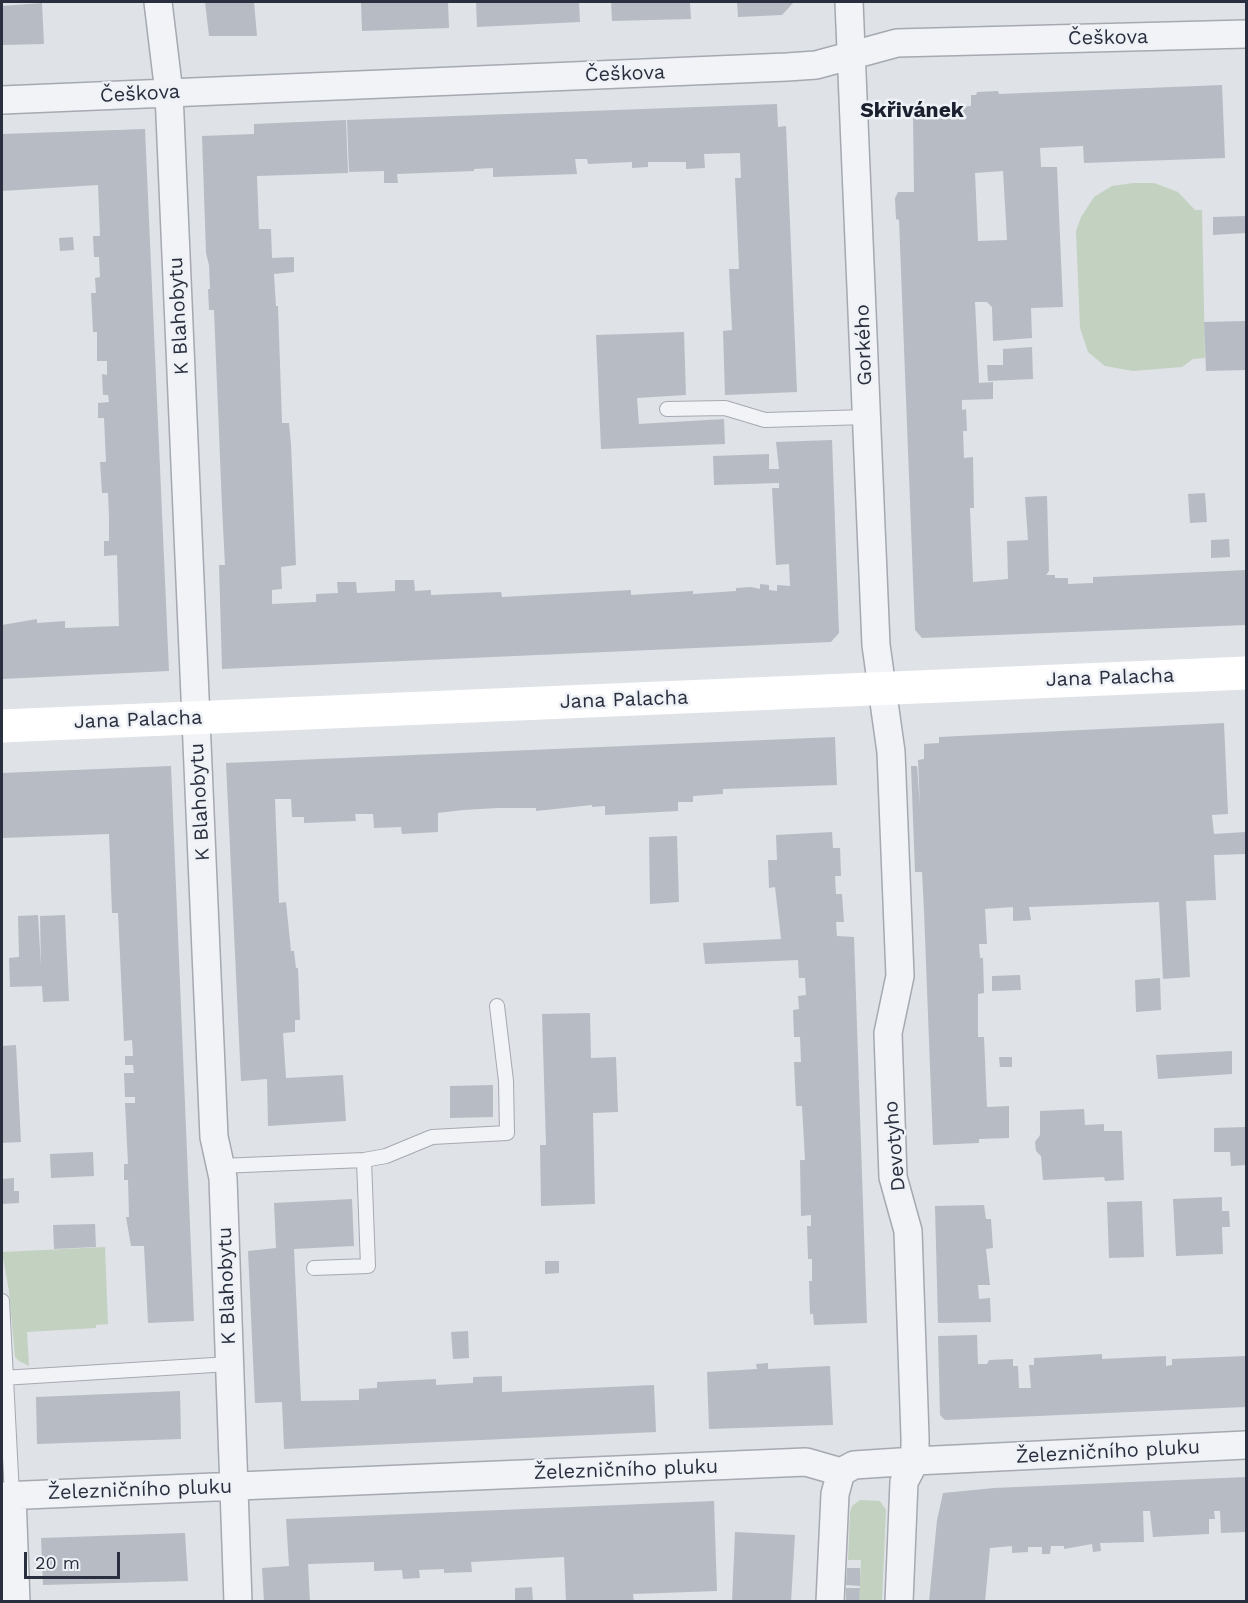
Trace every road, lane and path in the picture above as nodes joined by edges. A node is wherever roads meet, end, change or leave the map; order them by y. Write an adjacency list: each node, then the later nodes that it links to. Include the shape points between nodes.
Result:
1 (158, 2): 5 (street, K Blahobytu)
2 (849, 2): 4 (street, Gorkého)
3 (1246, 34): 4 (street, Češkova, via 897,43)
4 (851, 56): 5 (street, Češkova, via 787,67); 8 (street, Gorkého)
5 (169, 93): 6 (street, Češkova); 11 (street, K Blahobytu)
6 (2, 100)
7 (667, 409): 8 (lane, via 725,408 765,420)
8 (867, 417): 10 (street, Gorkého, via 876,645)
9 (1246, 673): 10 (main road, Jana Palacha)
10 (882, 689): 11 (main road, Jana Palacha); 21 (street, Devotyho, via 891,752 900,976 888,1034 893,1177 908,1231)
11 (196, 718): 12 (main road, Jana Palacha); 15 (street, K Blahobytu, via 214,1137)
12 (2, 726)
13 (497, 1006): 14 (lane, via 506,1081 507,1133 432,1137 386,1156)
14 (364, 1160): 15 (lane); 16 (lane, via 368,1266)
15 (220, 1166): 18 (street, K Blahobytu)
16 (314, 1268)
17 (2, 1301): 19 (lane)
18 (230, 1364): 19 (lane); 23 (street, K Blahobytu)
19 (4, 1378): 24 (lane)
20 (1246, 1445): 21 (street, Železničního pluku)
21 (922, 1461): 22 (street, Železničního pluku, via 854,1465); 28 (street, Devotyho, via 904,1482)
22 (841, 1472): 23 (street, Železničního pluku, via 806,1462); 27 (street, via 835,1494)
23 (233, 1486): 24 (street, Železničního pluku); 26 (street, K Blahobytu)
24 (7, 1496): 25 (street)
25 (16, 1602)
26 (238, 1602)
27 (830, 1602)
28 (898, 1602)

